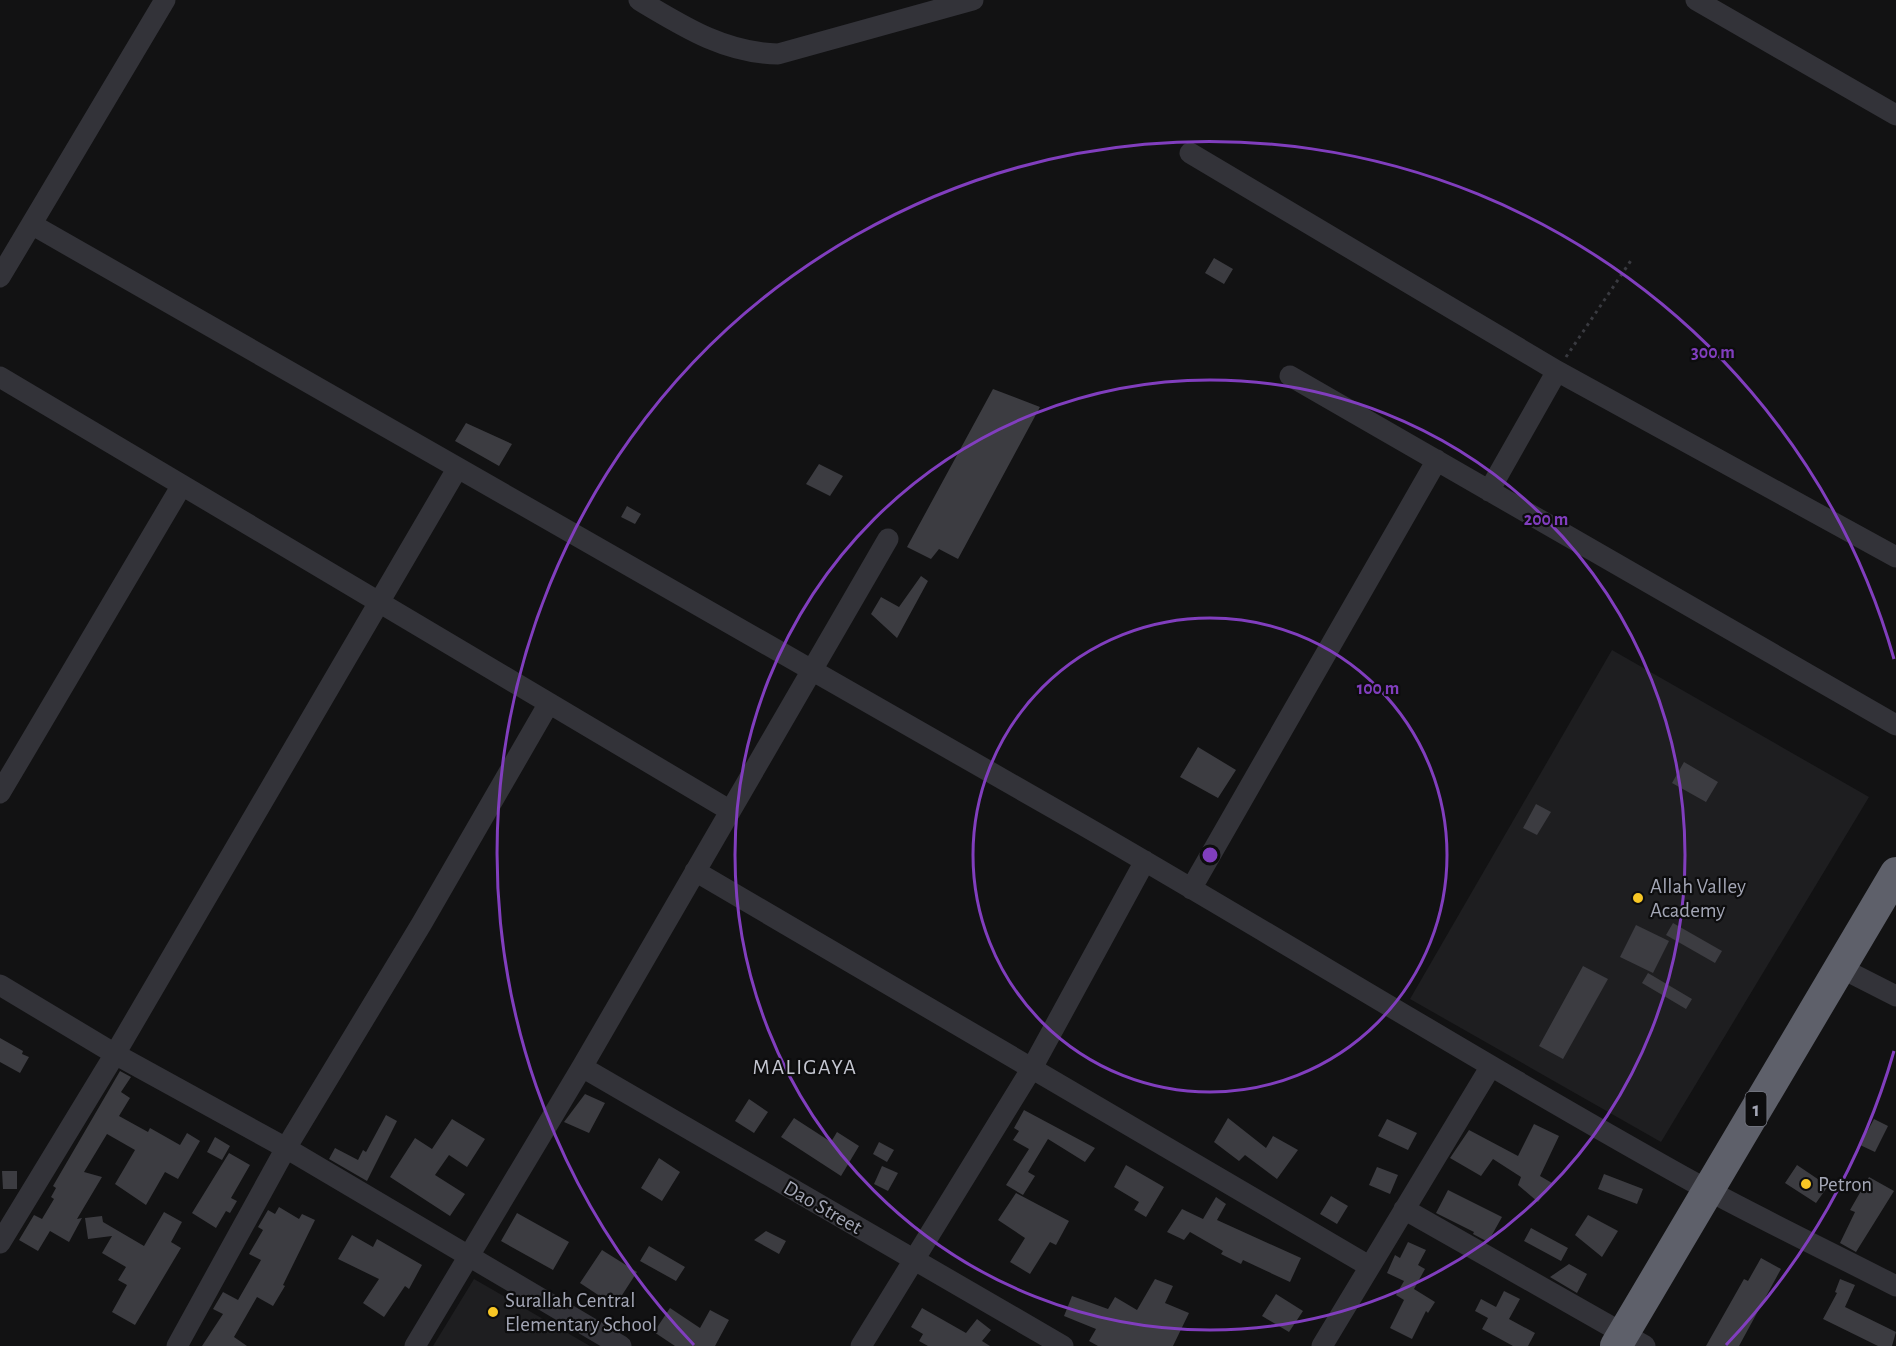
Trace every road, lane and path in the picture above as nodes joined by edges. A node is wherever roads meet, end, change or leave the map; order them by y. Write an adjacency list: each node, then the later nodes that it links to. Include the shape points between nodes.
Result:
1 (165, 0): 7 (street)
2 (639, 0): 3 (street, via 715,43 756,54 778,54)
3 (973, 0)
4 (1696, 0): 5 (street)
5 (1896, 115)
6 (1190, 153): 10 (street)
7 (33, 225): 9 (street); 14 (street)
8 (1632, 260): 10 (path)
9 (0, 277)
10 (1557, 371): 16 (street); 18 (street)
11 (1290, 376): 13 (street)
12 (0, 377): 15 (street)
13 (1437, 460): 16 (street); 28 (street)
14 (457, 469): 19 (street); 20 (street)
15 (182, 485): 19 (street); 23 (street)
16 (1489, 491): 22 (street)
17 (888, 539): 20 (street)
18 (1896, 557)
19 (378, 602): 21 (street); 32 (street)
20 (813, 670): 24 (street); 25 (street)
21 (549, 703): 24 (street); 36 (street)
22 (1896, 725)
23 (0, 793)
24 (729, 810): 26 (street)
25 (1144, 861): 28 (street); 35 (street)
26 (695, 871): 33 (street); 35 (street)
27 (1896, 873): 29 (highway, 1)
28 (1191, 889): 34 (street)
29 (1839, 967): 31 (street); 37 (highway, 1)
30 (0, 985): 32 (street)
31 (1896, 996)
32 (115, 1054): 36 (street); 39 (street)
33 (582, 1066): 40 (street); 41 (street, Dao Street)
34 (1491, 1066): 37 (street); 38 (street)
35 (1032, 1068): 41 (street); 42 (street)
36 (286, 1148): 40 (street); 45 (street)
37 (1708, 1190): 43 (street); 44 (highway, 1)
38 (1404, 1209): 42 (street); 44 (street)
39 (0, 1243)
40 (468, 1258): 46 (street); 47 (street)
41 (916, 1261): 48 (street); 49 (street, Dao Street)
42 (1369, 1266): 50 (street)
43 (1896, 1286)
44 (1628, 1342)
45 (177, 1346)
46 (415, 1346)
47 (621, 1346)
48 (861, 1346)
49 (1063, 1346)
50 (1322, 1346)

